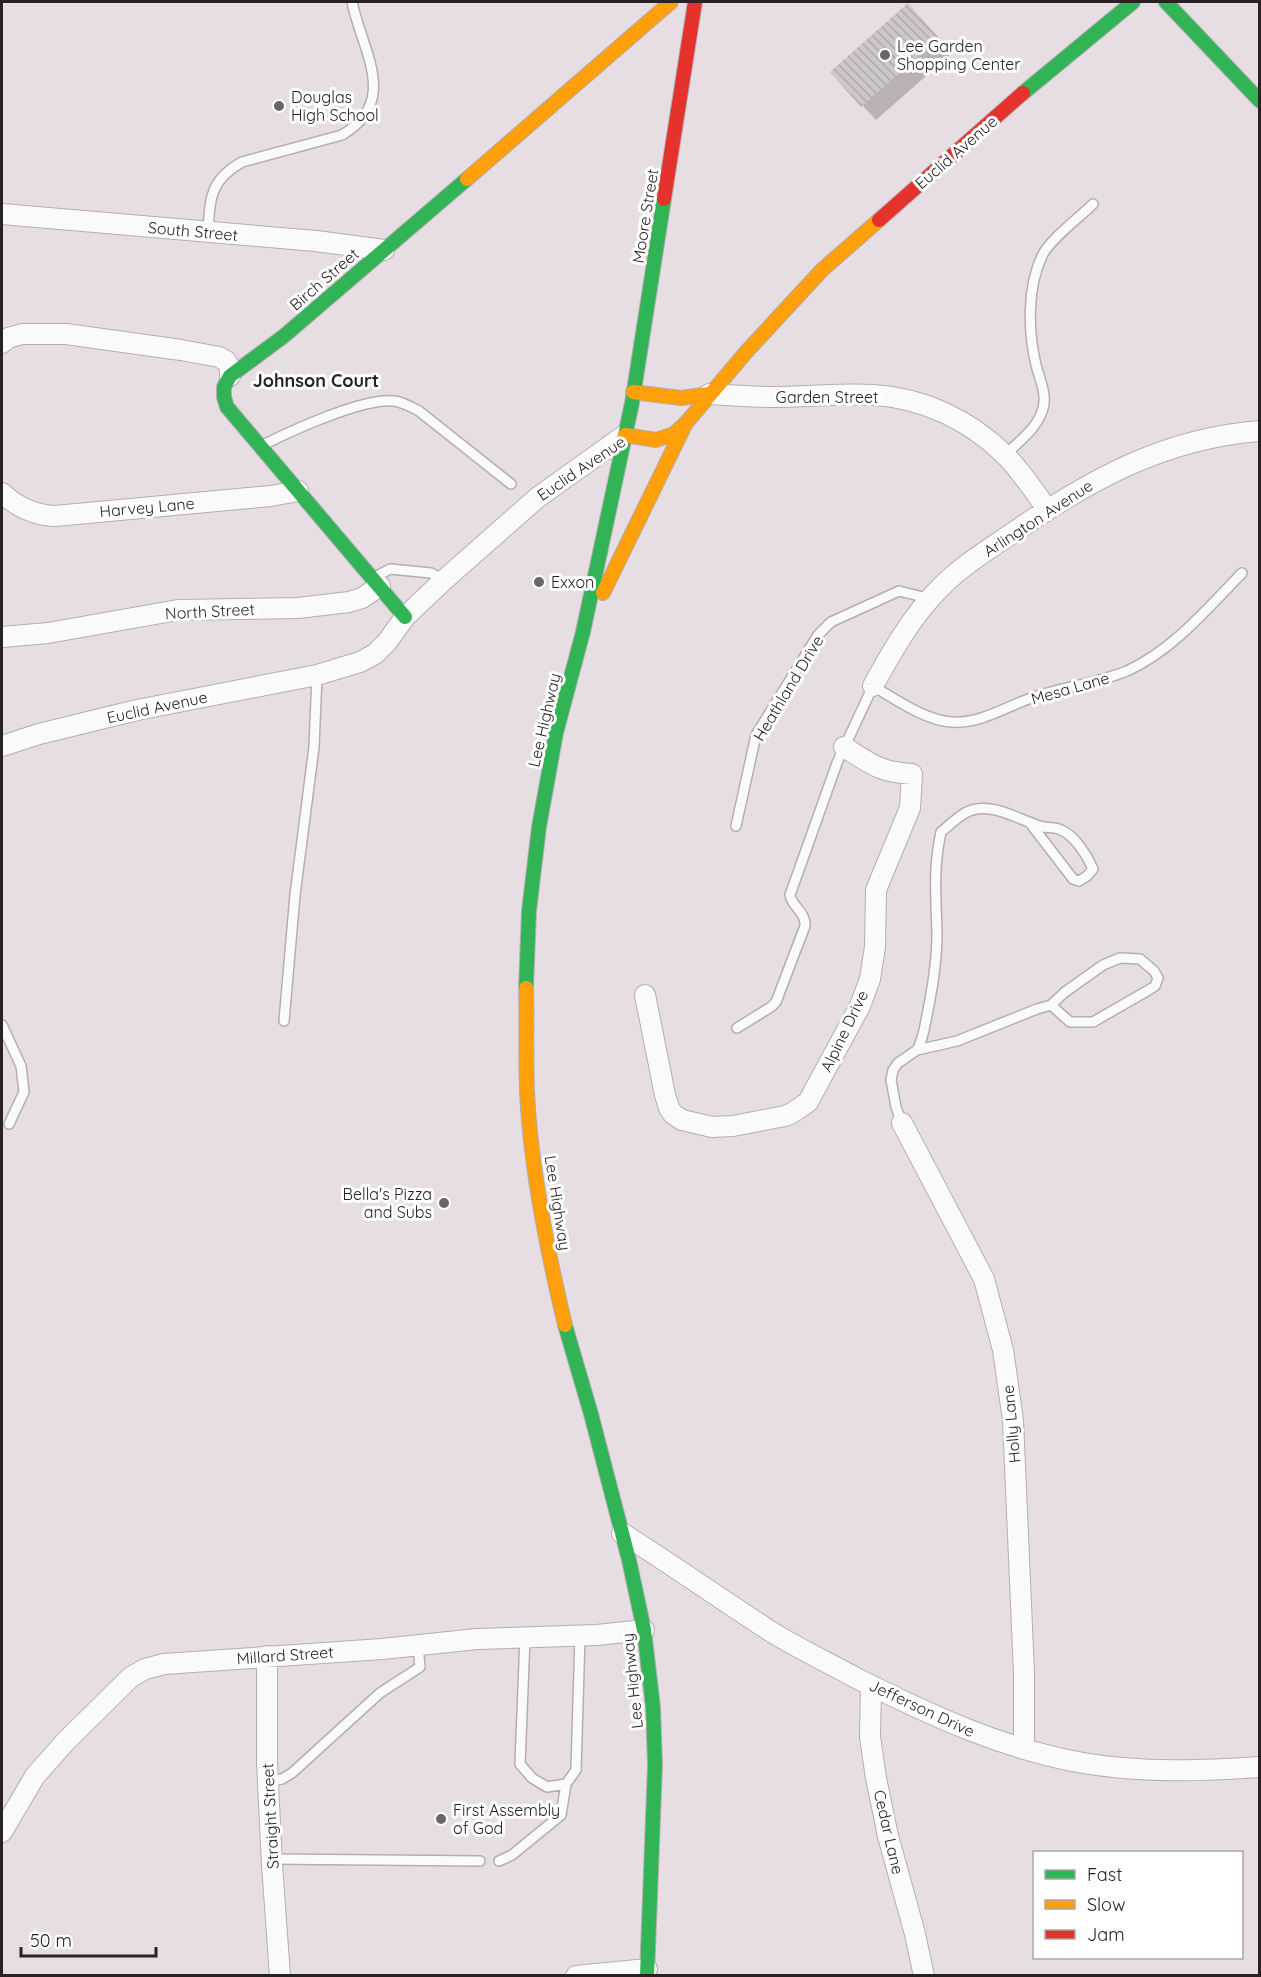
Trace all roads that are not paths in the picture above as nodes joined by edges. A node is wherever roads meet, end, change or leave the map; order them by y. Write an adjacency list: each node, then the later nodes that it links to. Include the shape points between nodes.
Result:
1 (352, 2): 9 (lane, via 374,77 369,109 355,128 342,135 242,162 227,170 212,194)
2 (671, 2): 10 (main road, Birch Street)
3 (694, 2): 13 (main road, Moore Street)
4 (1133, 2): 14 (main road, Euclid Avenue, via 822,270)
5 (1166, 2): 6 (main road)
6 (1260, 101)
7 (1093, 204): 19 (lane, via 1043,255 1031,304 1031,337 1045,399 1036,423)
8 (2, 214): 9 (street, South Street)
9 (208, 232): 10 (street, South Street)
10 (384, 250): 12 (main road, Birch Street, via 284,336)
11 (2, 343): 12 (street, via 22,334 66,334 181,350 219,357 226,361)
12 (230, 376): 18 (main road, via 224,387 227,407)
13 (633, 392): 14 (main road, via 684,399); 17 (main road, Moore Street)
14 (709, 394): 15 (main road, Euclid Avenue); 19 (street, Garden Street, via 894,397 957,418)
15 (686, 423): 17 (main road, Euclid Avenue, via 674,434 656,440); 29 (main road)
16 (1260, 431): 23 (street, Arlington Avenue, via 1172,447 1124,466)
17 (625, 435): 25 (street, Euclid Avenue, via 537,498); 29 (main road, Lee Highway)
18 (261, 446): 20 (lane, via 294,429 365,404 394,401 419,411); 21 (main road)
19 (1005, 455): 23 (street, Garden Street)
20 (511, 484)
21 (298, 491): 22 (street, Harvey Lane, via 55,516 27,511); 26 (main road)
22 (2, 493)
23 (1047, 509): 27 (street, Arlington Avenue, via 969,563)
24 (1242, 573): 32 (lane, Mesa Lane, via 1174,641 1130,669 969,722 934,719)
25 (444, 580): 26 (lane, via 431,573 390,570); 28 (street, Euclid Avenue)
26 (376, 582): 28 (main road); 30 (street, North Street, via 362,598 349,602 298,608 178,610 48,633)
27 (931, 599): 32 (street, Arlington Avenue, via 904,634); 36 (lane, Heathland Drive, via 899,591 831,622 818,635 756,735)
28 (405, 617): 31 (street, Euclid Avenue, via 375,654)
29 (583, 632): 45 (main road, Lee Highway, via 556,733 530,900 526,961 528,1107 552,1270)
30 (2, 637)
31 (317, 675): 33 (street, Euclid Avenue, via 137,710); 39 (lane, via 315,747 295,895)
32 (873, 686): 34 (lane)
33 (2, 746)
34 (844, 747): 37 (street, Alpine Drive, via 878,768 912,774 912,801 876,890 870,979 860,1006 808,1102 792,1113 733,1126 712,1127 682,1120 669,1108 665,1095); 41 (lane, via 790,895 804,916 805,926 776,1002)
35 (1030, 823): 35 (lane, via 1060,829 1073,839 1094,869 1080,881 1073,879); 42 (lane, via 985,808 972,809 941,832 936,855 933,985)
36 (736, 826)
37 (645, 994)
38 (1051, 1005): 38 (lane, via 1103,965 1120,958 1140,959 1158,978 1155,986 1093,1022 1070,1022); 42 (lane, via 946,1045)
39 (284, 1021)
40 (2, 1025): 44 (lane, via 21,1066 24,1092)
41 (737, 1028)
42 (917, 1050): 43 (lane, via 893,1070 891,1080)
43 (902, 1123): 52 (street, Holly Lane, via 984,1279 1003,1350 1013,1420)
44 (9, 1124)
45 (622, 1533): 46 (main road, Lee Highway); 51 (street, Jefferson Drive, via 771,1631)
46 (644, 1630): 47 (street, Millard Street); 60 (main road, Lee Highway, via 655,1765)
47 (580, 1636): 48 (street, Millard Street); 55 (lane, via 576,1770)
48 (525, 1637): 49 (street, Millard Street); 55 (lane, via 520,1764 547,1787)
49 (418, 1645): 50 (street, Millard Street); 54 (lane, via 420,1667 380,1693 292,1773)
50 (267, 1656): 54 (street, Straight Street); 56 (street, Millard Street, via 164,1664 131,1677 35,1776)
51 (871, 1685): 52 (street, Jefferson Drive, via 982,1736); 63 (street, Cedar Lane, via 870,1737 876,1778)
52 (1024, 1749): 53 (street, Jefferson Drive, via 1084,1763 1153,1771)
53 (1260, 1767)
54 (268, 1782): 57 (street, Straight Street)
55 (566, 1784): 59 (lane, via 561,1815)
56 (2, 1832)
57 (271, 1859): 58 (lane); 61 (street, Straight Street)
58 (480, 1861)
59 (499, 1861)
60 (647, 1972): 62 (street)
61 (280, 1976)
62 (576, 1976)
63 (924, 1976)

